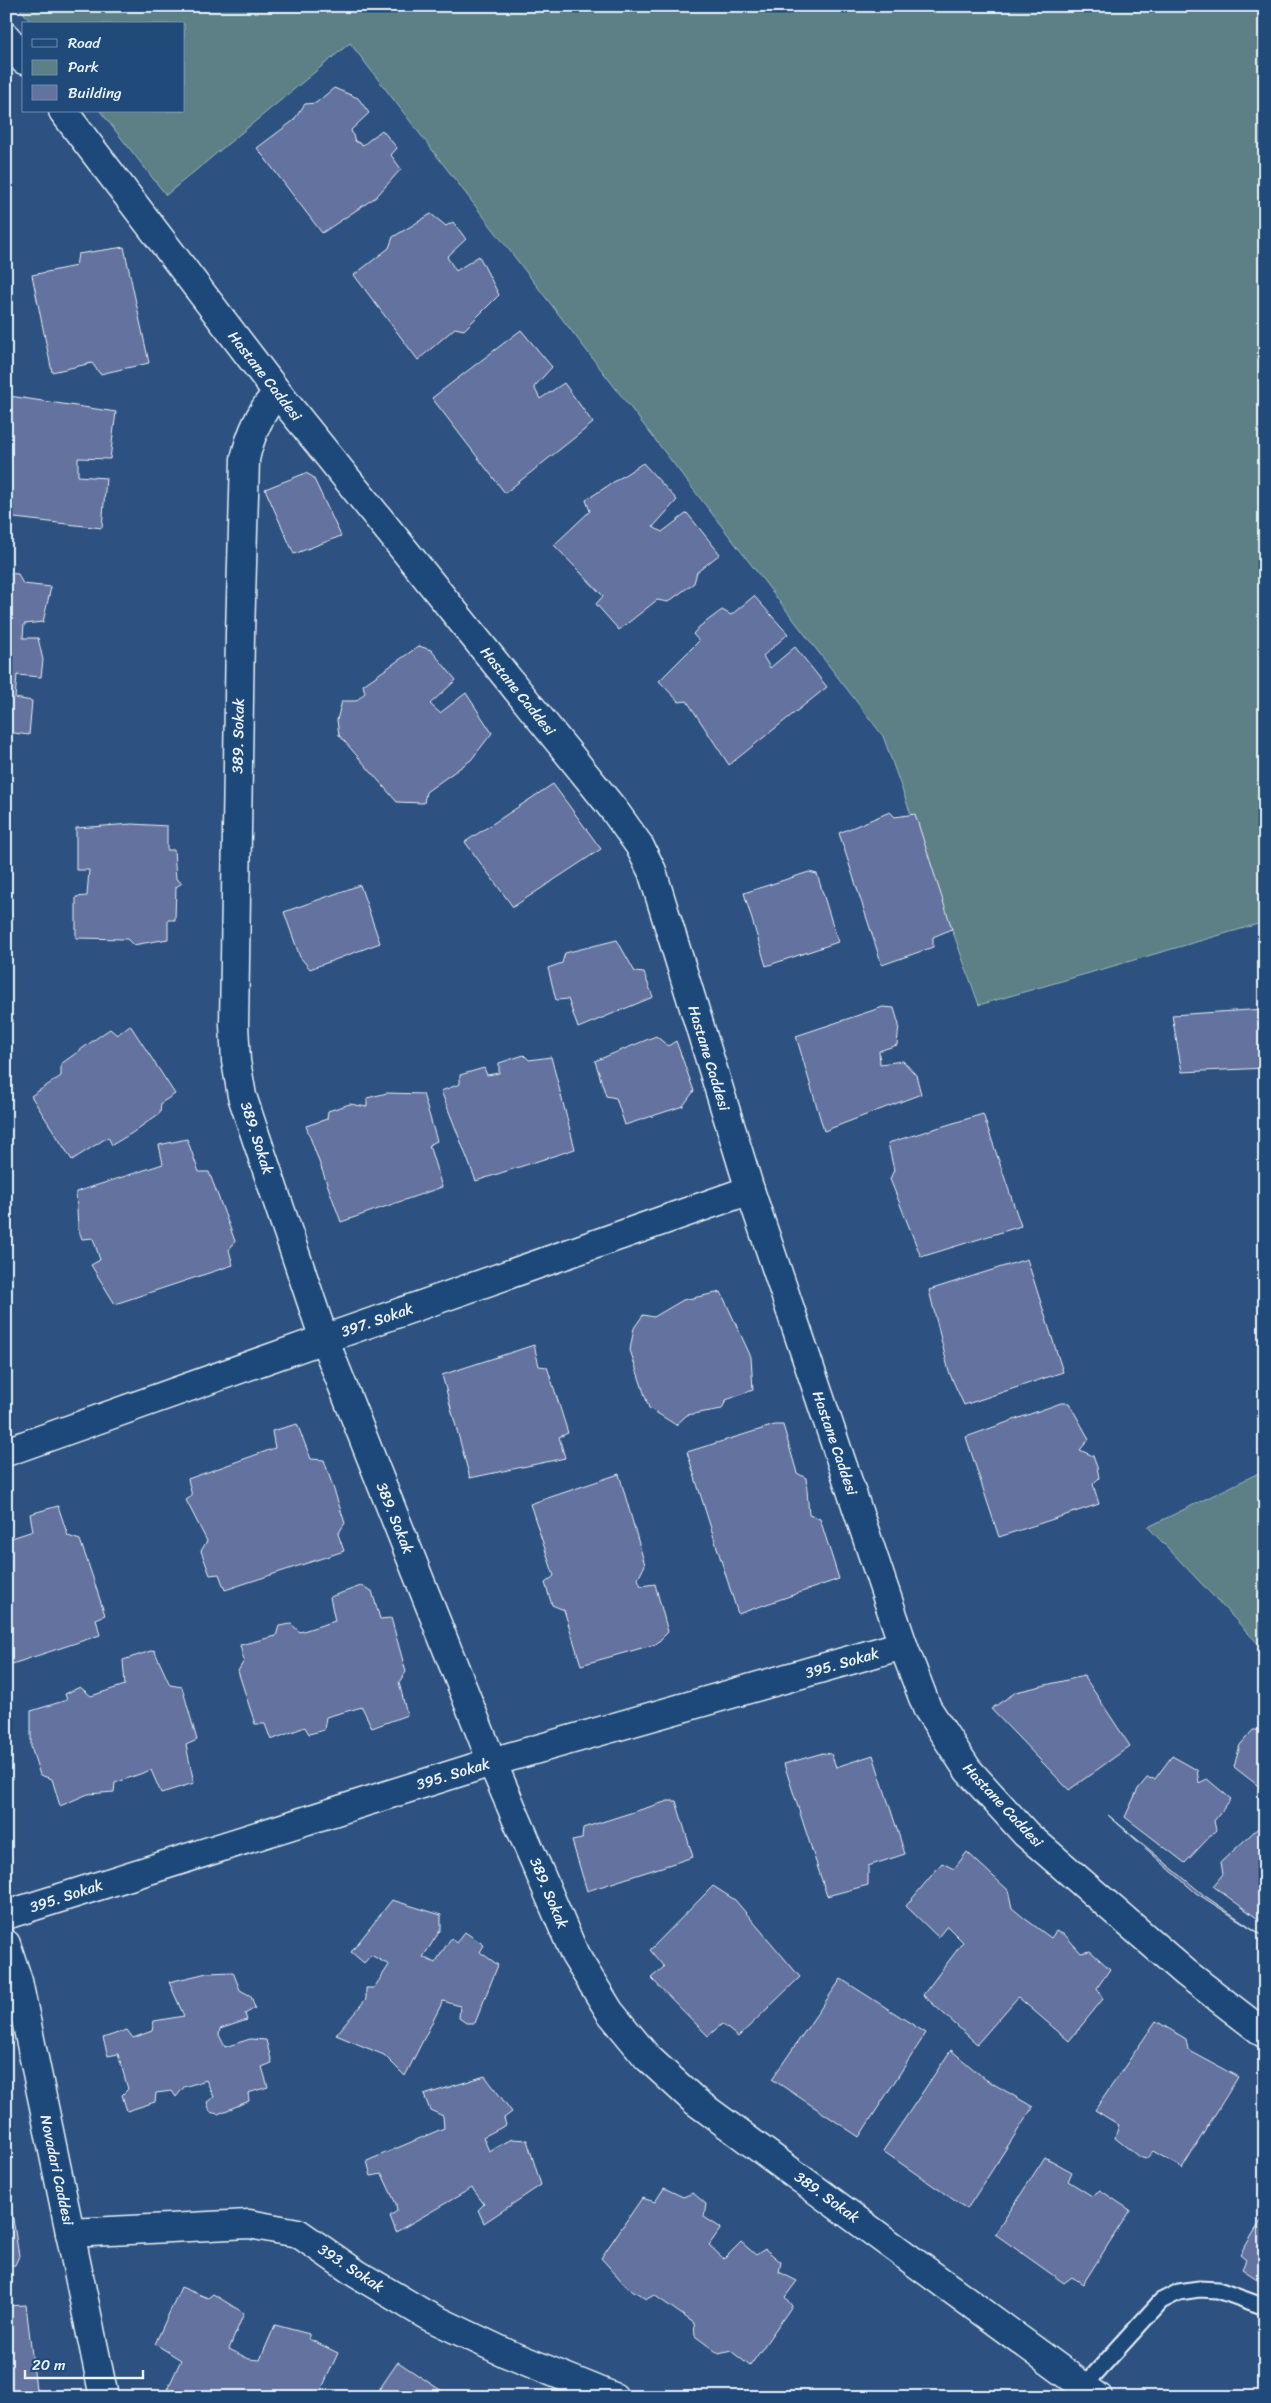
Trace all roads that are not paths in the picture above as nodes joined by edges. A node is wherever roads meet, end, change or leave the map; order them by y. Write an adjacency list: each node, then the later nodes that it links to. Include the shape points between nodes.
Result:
1 (6, 38): 2 (street)
2 (22, 58)
3 (63, 112): 4 (street, Hastane Caddesi)
4 (277, 392): 5 (street, Hastane Caddesi, via 639,845 652,871); 6 (street, 389. Sokak, via 251,433 245,459 234,1025 242,1096)
5 (750, 1190): 6 (street, 397. Sokak); 8 (street, Hastane Caddesi)
6 (324, 1339): 7 (street, 397. Sokak); 9 (street, 389. Sokak)
7 (6, 1452)
8 (903, 1646): 9 (street, 395. Sokak); 12 (street, Hastane Caddesi, via 927,1708 962,1762 1026,1834 1186,1973)
9 (492, 1762): 10 (street, 395. Sokak); 15 (street, 389. Sokak, via 575,1955 610,2012 647,2057 695,2101)
10 (6, 1915)
11 (6, 1944): 13 (street, Novadari Caddesi, via 18,1981)
12 (1265, 2034)
13 (70, 2233): 16 (street, Novadari Caddesi); 17 (street, 393. Sokak, via 249,2224 298,2233 357,2274 426,2315)
14 (1265, 2307): 15 (lane, via 1218,2290 1199,2288 1179,2292 1161,2301)
15 (1091, 2391)
16 (104, 2397)
17 (614, 2397)

